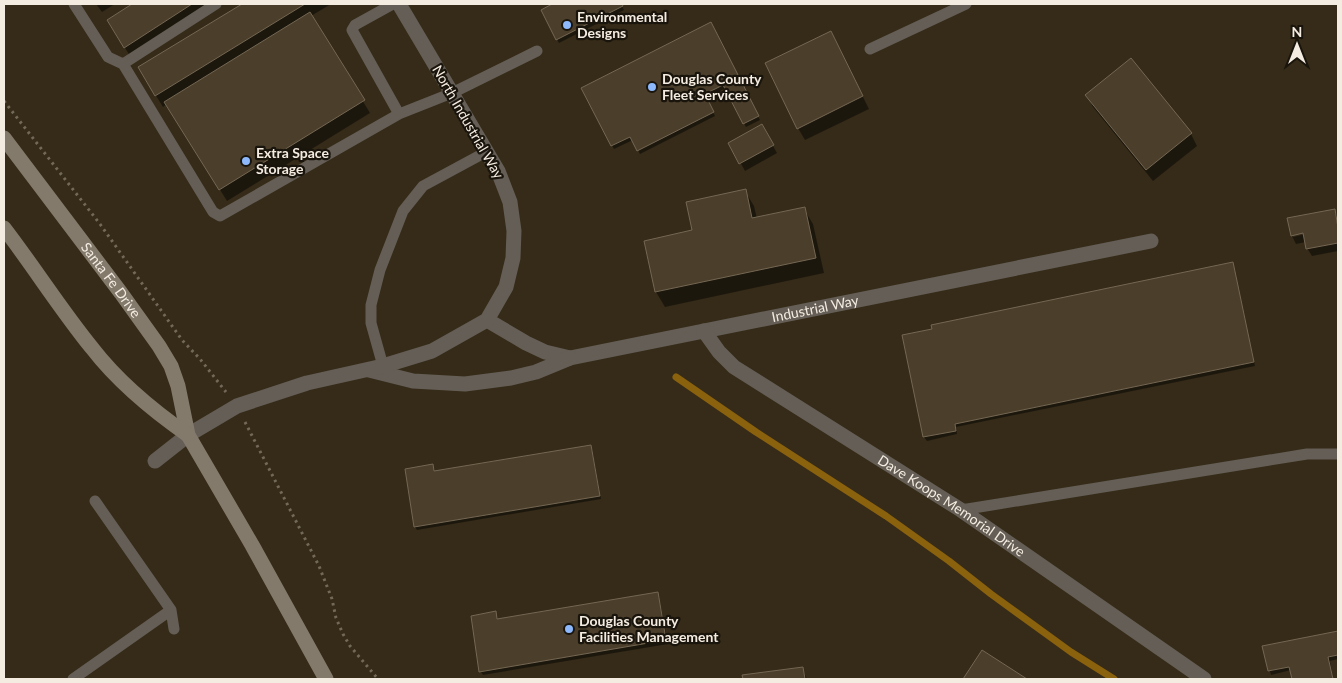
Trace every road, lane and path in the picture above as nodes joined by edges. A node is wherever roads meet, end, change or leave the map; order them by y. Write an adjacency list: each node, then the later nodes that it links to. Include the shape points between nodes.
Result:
1 (74, 4): 8 (lane, via 108,57)
2 (216, 4): 8 (lane)
3 (393, 4): 11 (lane, via 355,25 352,30)
4 (399, 4): 9 (street, North Industrial Way)
5 (966, 4): 6 (lane)
6 (870, 49)
7 (536, 50): 9 (lane)
8 (122, 64): 11 (lane, via 213,212 220,216)
9 (452, 93): 11 (lane); 13 (street, North Industrial Way)
10 (4, 101): 21 (path, via 100,224 182,340)
11 (400, 114)
12 (4, 138): 22 (main road, Santa Fe Drive, via 160,346 178,386)
13 (486, 152): 16 (street, North Industrial Way, via 498,171 510,202 514,230 513,258 506,287); 19 (lane, via 423,186 403,211 380,270 371,305 371,323)
14 (4, 228): 22 (main road, Santa Fe Drive, via 105,363 129,389)
15 (1151, 241): 17 (street, Industrial Way)
16 (487, 320): 18 (street, Industrial Way, via 545,352); 19 (street, via 432,351)
17 (704, 331): 18 (street, Industrial Way); 26 (street, Dave Koops Memorial Drive, via 734,366)
18 (570, 358): 20 (street, via 536,372 465,384 413,381)
19 (382, 366): 20 (street)
20 (365, 370): 21 (street, via 307,383)
21 (237, 406): 22 (street); 31 (path, via 319,566 343,634)
22 (188, 435): 24 (street); 30 (main road, Santa Fe Drive)
23 (1338, 454): 26 (lane, via 1307,454)
24 (155, 461)
25 (95, 501): 27 (lane)
26 (961, 510): 32 (street, Dave Koops Memorial Drive)
27 (171, 610): 28 (lane); 29 (lane)
28 (174, 629)
29 (73, 679)
30 (326, 679)
31 (378, 679)
32 (1204, 679)

